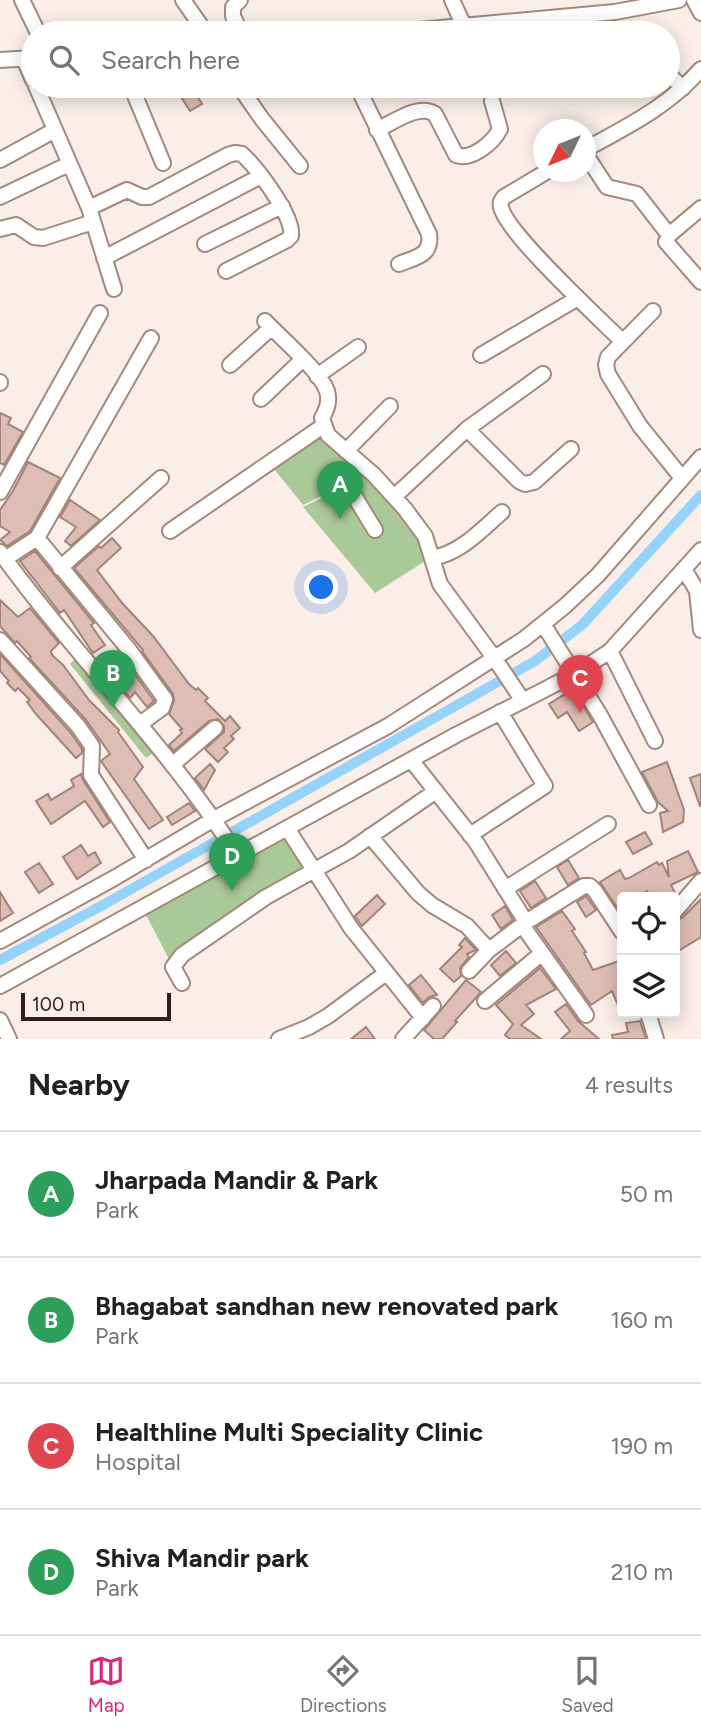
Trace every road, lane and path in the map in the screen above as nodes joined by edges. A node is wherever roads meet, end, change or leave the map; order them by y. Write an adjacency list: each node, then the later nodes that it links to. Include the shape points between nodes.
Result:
1 (22, 0): 10 (street)
2 (183, 0): 11 (street)
3 (240, 0): 12 (street, via 233,8)
4 (452, 0): 13 (street)
5 (679, 0): 7 (street)
6 (694, 0): 9 (street)
7 (663, 1): 8 (street)
8 (612, 6): 14 (street)
9 (701, 13)
10 (32, 21)
11 (198, 21)
12 (235, 21)
13 (462, 21)
14 (552, 21)
15 (21, 60): 16 (street)
16 (0, 61)
17 (701, 69): 18 (street)
18 (692, 85)
19 (41, 98): 25 (street)
20 (136, 98): 29 (street)
21 (247, 98): 31 (street)
22 (363, 98): 26 (street)
23 (673, 98): 27 (street)
24 (492, 101): 26 (street, via 500,130 490,143 461,157 429,109)
25 (55, 130): 28 (street); 30 (street)
26 (377, 130): 43 (street, via 431,244 427,251)
27 (596, 143)
28 (0, 160)
29 (163, 163)
30 (69, 164): 35 (street); 38 (street)
31 (300, 166)
32 (596, 170): 40 (street, via 607,187 638,194)
33 (261, 176): 36 (street); 38 (street, via 235,153 149,197 127,190); 42 (street)
34 (533, 180): 47 (street, via 504,197 501,207)
35 (0, 197)
36 (282, 206): 41 (street); 44 (street, via 291,236)
37 (701, 208): 40 (street)
38 (91, 215): 39 (street, via 43,238 16,225); 42 (street)
39 (0, 229)
40 (669, 235): 45 (street, via 667,245)
41 (205, 244)
42 (104, 258): 46 (street)
43 (399, 264)
44 (226, 271)
45 (701, 282)
46 (114, 289)
47 (578, 298): 51 (street); 53 (street)
48 (653, 311): 51 (street)
49 (100, 313): 68 (street)
50 (151, 338): 73 (street)
51 (623, 342): 67 (street, via 608,357 608,374 640,426)
52 (358, 346): 57 (street)
53 (481, 355)
54 (302, 360): 55 (street, via 268,325); 57 (street); 58 (street)
55 (230, 365)
56 (543, 374): 61 (street)
57 (317, 376): 60 (street, via 327,390)
58 (261, 399)
59 (390, 407): 63 (street)
60 (323, 426): 63 (street); 72 (street)
61 (467, 429): 62 (street, via 525,484 534,482); 69 (street)
62 (571, 449)
63 (346, 451): 65 (street)
64 (701, 457): 67 (street)
65 (359, 463): 69 (street); 71 (street, via 348,484)
66 (161, 478): 77 (street)
67 (682, 478): 79 (street, via 598,575)
68 (0, 492)
69 (394, 496): 76 (street, via 425,536)
70 (502, 512): 76 (street, via 460,548)
71 (375, 530)
72 (170, 531)
73 (37, 538): 75 (street); 77 (street)
74 (701, 550): 78 (street)
75 (2, 556): 87 (street)
76 (432, 558): 83 (street, via 440,584)
77 (60, 568): 87 (street, via 165,699 164,706)
78 (684, 569): 80 (street, via 697,591); 82 (street)
79 (543, 624): 83 (street); 84 (street)
80 (701, 630)
81 (0, 640): 100 (street, via 92,746 91,775)
82 (610, 651): 84 (street); 89 (street)
83 (499, 664): 85 (street); 94 (street)
84 (575, 674): 85 (street); 93 (street)
85 (519, 695): 86 (street)
86 (500, 712): 90 (street); 97 (street, via 545,786)
87 (140, 724): 91 (street)
88 (215, 728): 91 (street)
89 (655, 741)
90 (411, 760): 92 (street); 96 (street)
91 (172, 765): 94 (street)
92 (436, 791): 97 (street); 98 (street)
93 (649, 805)
94 (214, 820): 99 (street); 100 (street)
95 (608, 824): 103 (street)
96 (287, 828): 99 (street); 101 (street)
97 (470, 835): 103 (street)
98 (370, 836): 101 (street); 108 (street, via 418,893 467,926)
99 (237, 854): 113 (street)
100 (146, 860): 107 (street)
101 (313, 871): 111 (street); 112 (street, via 182,955 173,967)
102 (701, 880): 104 (street)
103 (505, 888): 105 (street)
104 (680, 905)
105 (524, 924): 106 (street, via 578,888 590,886); 108 (street); 109 (street)
106 (617, 925)
107 (0, 941)
108 (489, 950): 110 (street)
109 (542, 953): 114 (street); 116 (street)
110 (468, 971)
111 (386, 973): 117 (street); 121 (street, via 318,1022)
112 (181, 983)
113 (0, 986)
114 (485, 1001)
115 (433, 1006): 117 (street)
116 (586, 1015)
117 (423, 1018): 122 (street)
118 (650, 1018): 123 (street)
119 (0, 1020): 120 (street)
120 (9, 1039)
121 (279, 1039)
122 (403, 1039)
123 (656, 1039)

